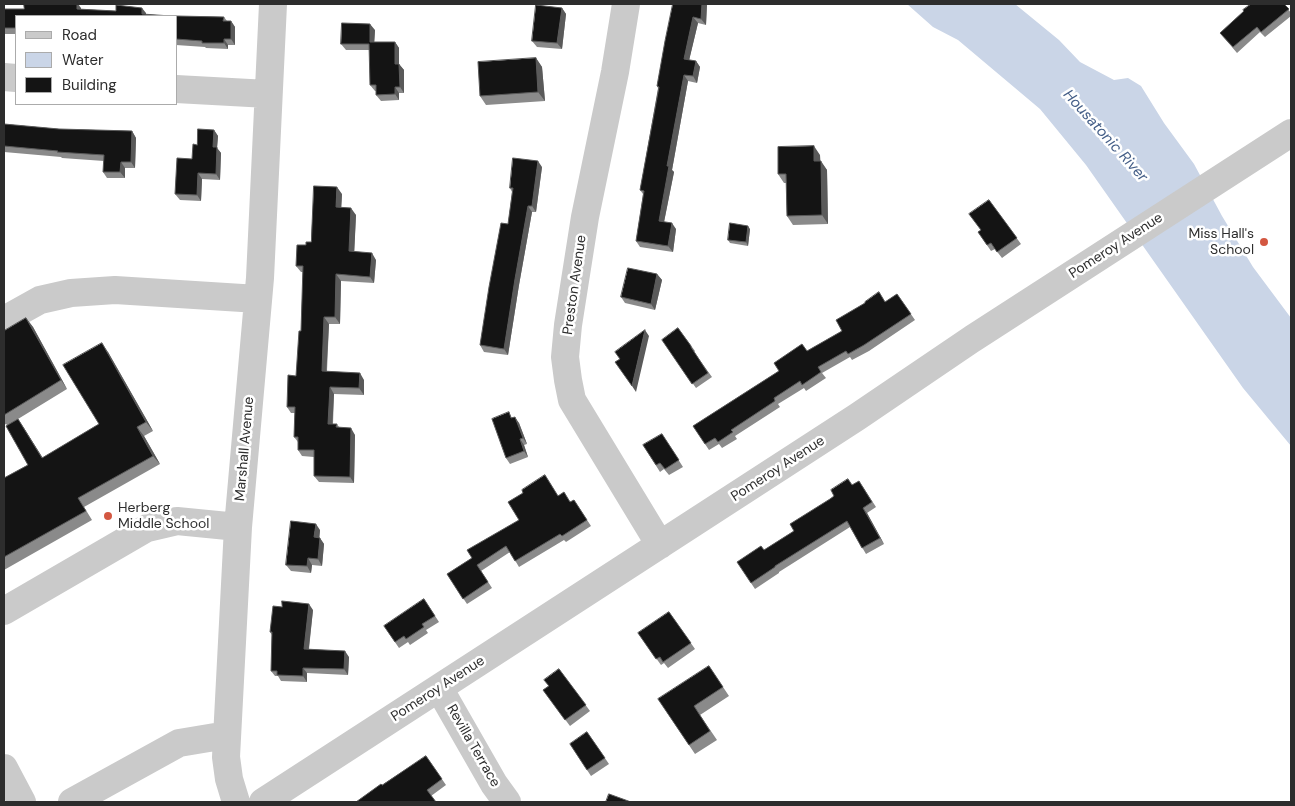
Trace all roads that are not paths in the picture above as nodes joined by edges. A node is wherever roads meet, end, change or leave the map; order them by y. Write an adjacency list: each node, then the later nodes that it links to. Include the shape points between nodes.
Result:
1 (273, 4): 4 (street, Marshall Avenue)
2 (626, 4): 9 (street, Preston Avenue, via 585,217 565,357 572,400)
3 (178, 89): 4 (street)
4 (268, 94): 6 (street, Marshall Avenue)
5 (1291, 133): 9 (street, Pomeroy Avenue)
6 (258, 299): 7 (street, via 115,290 71,293 40,300); 8 (street, Marshall Avenue)
7 (4, 320)
8 (238, 527): 10 (street, via 177,521 147,528); 12 (street, Marshall Avenue)
9 (660, 545): 11 (street, Pomeroy Avenue)
10 (4, 611)
11 (439, 688): 17 (street, Pomeroy Avenue); 18 (street, Revilla Terrace)
12 (227, 735): 15 (street, via 179,744); 16 (street, Marshall Avenue, via 226,757)
13 (4, 768): 14 (street)
14 (22, 802)
15 (72, 802)
16 (236, 802)
17 (262, 802)
18 (507, 802)

